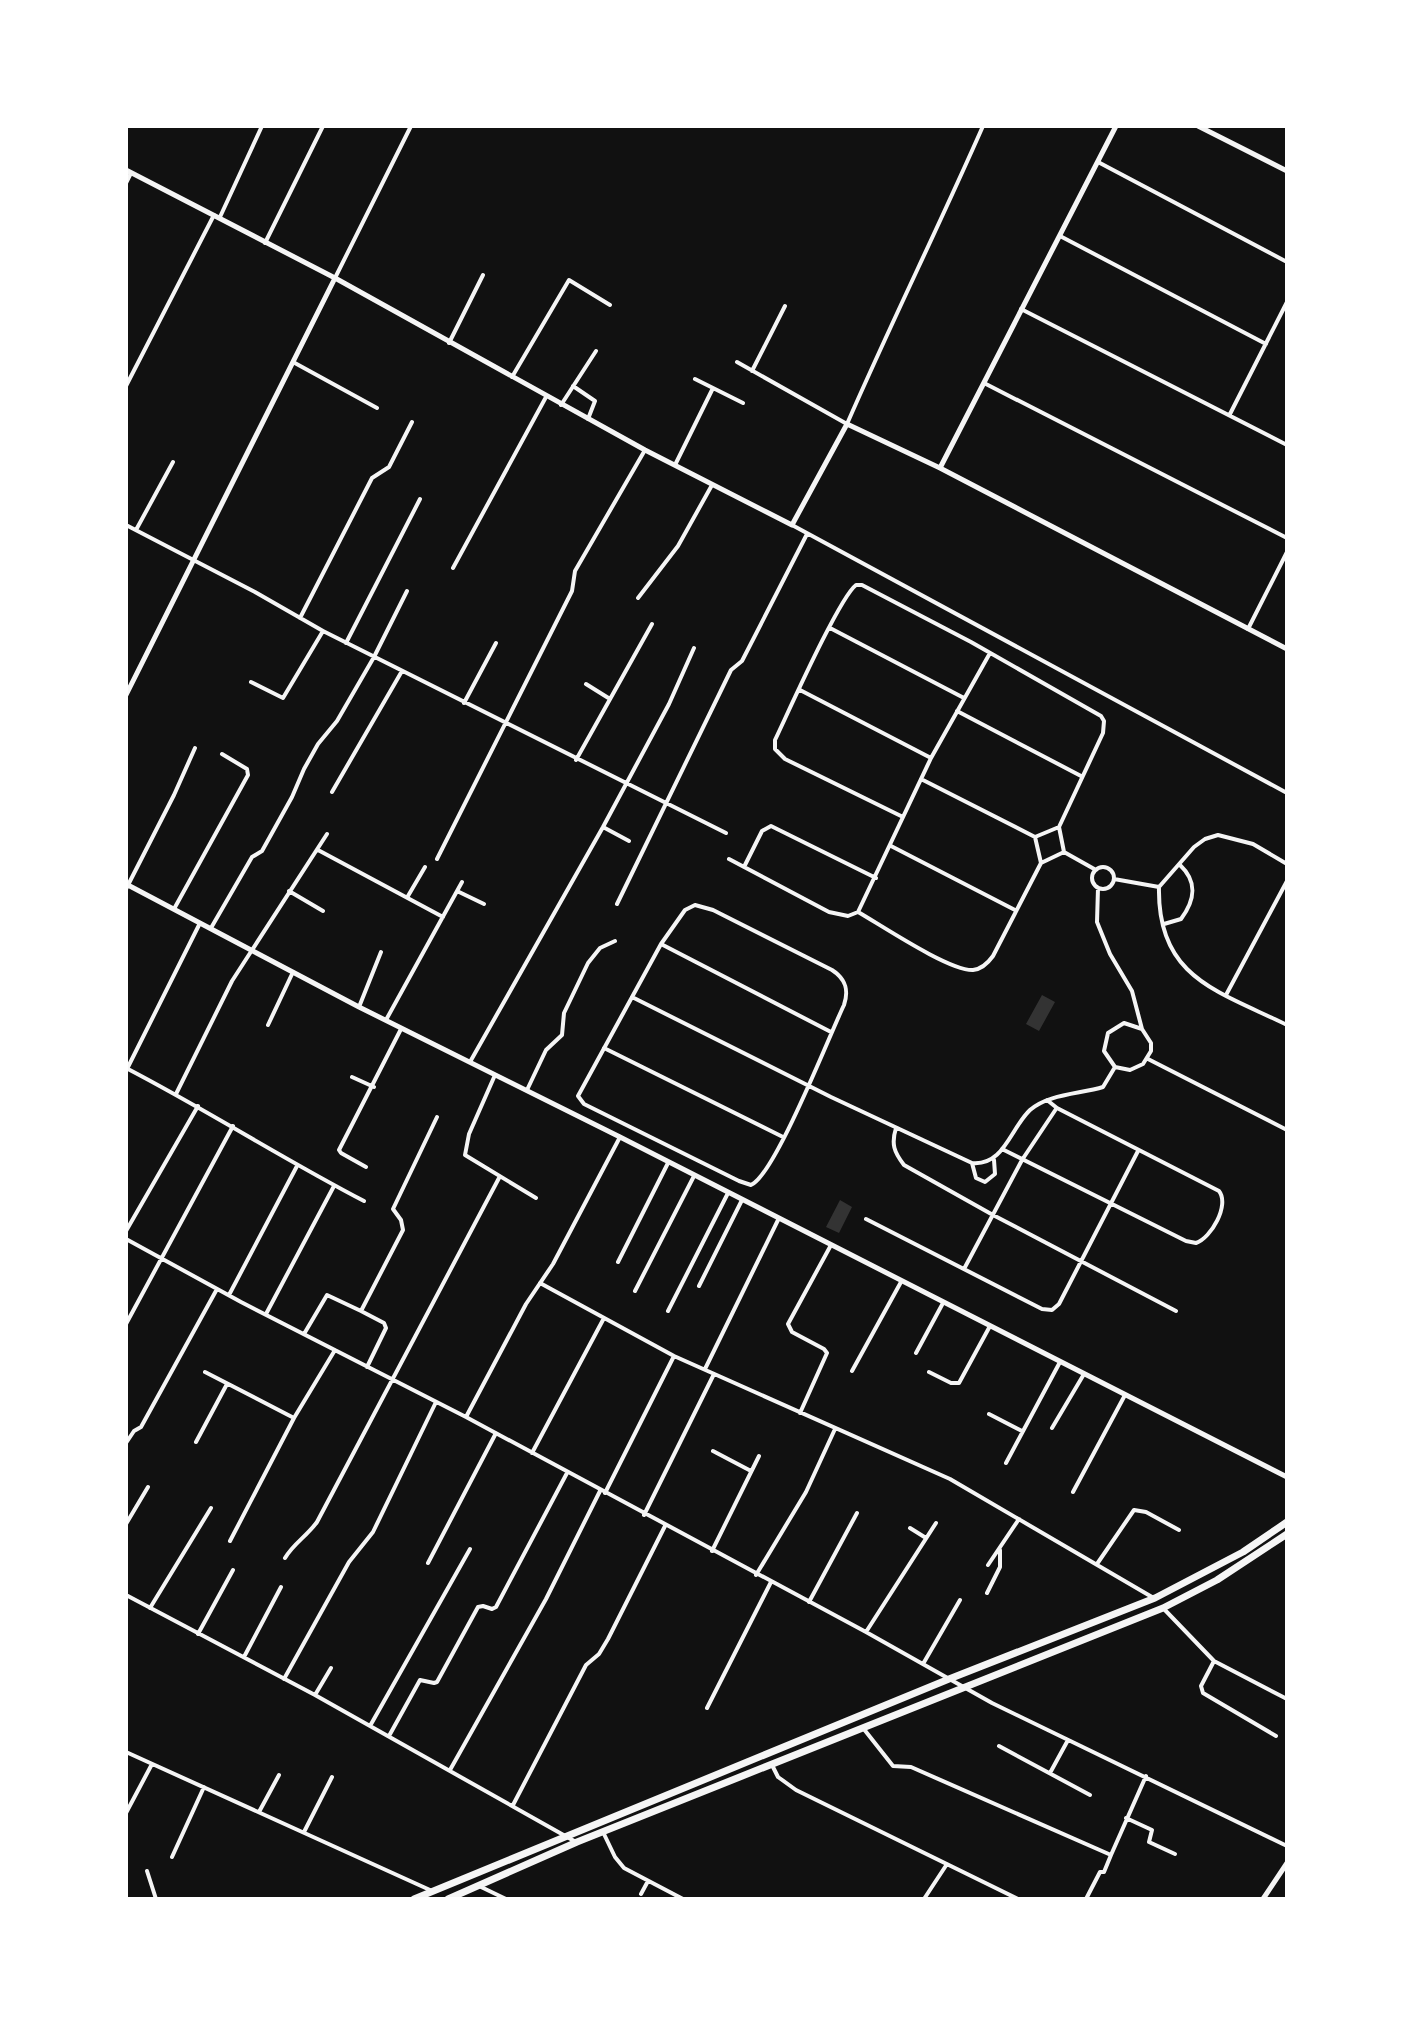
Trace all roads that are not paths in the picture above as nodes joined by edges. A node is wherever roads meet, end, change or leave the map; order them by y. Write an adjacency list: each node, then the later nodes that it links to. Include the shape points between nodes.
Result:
1 (262, 126): 11 (street)
2 (323, 126): 13 (street)
3 (411, 126): 16 (street)
4 (983, 126): 40 (street)
5 (1116, 126): 7 (street)
6 (1198, 126): 9 (street)
7 (1098, 162): 12 (street); 14 (street)
8 (129, 171): 10 (street); 11 (street)
9 (1287, 171)
10 (126, 183)
11 (217, 216): 13 (street); 30 (street)
12 (1060, 236): 20 (street); 22 (street)
13 (265, 243): 16 (street)
14 (1287, 262)
15 (483, 275): 21 (street)
16 (335, 278): 21 (street); 24 (street)
17 (1287, 302): 22 (street)
18 (610, 305): 27 (street, via 569,280)
19 (785, 306): 26 (street)
20 (1021, 309): 29 (street); 37 (street)
21 (449, 343): 27 (street)
22 (1266, 344): 37 (street)
23 (596, 351): 31 (street)
24 (293, 362): 36 (street); 54 (street)
25 (737, 362): 26 (street)
26 (752, 371): 40 (street)
27 (512, 377): 33 (street)
28 (695, 379): 32 (street)
29 (984, 383): 45 (street); 52 (street)
30 (126, 386)
31 (573, 386): 35 (street); 38 (street, via 595,401)
32 (713, 388): 34 (street); 44 (street)
33 (546, 397): 35 (street); 55 (street)
34 (743, 403)
35 (561, 405): 38 (street)
36 (377, 408)
37 (1230, 415): 41 (street)
38 (588, 419): 42 (street)
39 (412, 422): 58 (street, via 389,467 372,478)
40 (847, 424): 45 (street); 49 (street)
41 (1287, 445)
42 (645, 450): 44 (street); 78 (street, via 575,571 572,591)
43 (173, 462): 50 (street)
44 (675, 465): 46 (street)
45 (940, 468): 61 (street)
46 (712, 485): 49 (street); 57 (street, via 678,546)
47 (420, 499): 63 (street)
48 (126, 525): 50 (street)
49 (792, 525): 51 (street)
50 (136, 530): 54 (street)
51 (807, 533): 87 (street); 88 (street)
52 (1287, 538)
53 (1287, 552): 61 (street)
54 (194, 561): 58 (street); 73 (street)
55 (453, 568)
56 (407, 591): 68 (street)
57 (638, 598)
58 (300, 618): 62 (street)
59 (652, 624): 75 (street)
60 (830, 628): 67 (street, via 849,591 860,585); 72 (street); 74 (street)
61 (1248, 629): 66 (street)
62 (323, 631): 63 (street); 70 (street, via 283,698)
63 (346, 643): 68 (street)
64 (496, 643): 76 (street)
65 (694, 648): 85 (street)
66 (1287, 649)
67 (990, 653): 74 (street); 83 (street, via 1101,716 1103,733)
68 (374, 657): 69 (street); 126 (street, via 318,744 261,853 252,857)
69 (402, 671): 76 (street); 86 (street)
70 (251, 682)
71 (586, 684): 75 (street)
72 (800, 690): 81 (street); 89 (street, via 775,740 777,753)
73 (126, 695)
74 (964, 698): 77 (street)
75 (610, 699): 82 (street)
76 (464, 703): 78 (street)
77 (957, 711): 81 (street); 83 (street)
78 (505, 723): 82 (street); 99 (street)
79 (195, 748): 111 (street)
80 (222, 754): 119 (street, via 247,769 248,775)
81 (931, 758): 84 (street)
82 (576, 760): 85 (street)
83 (1081, 776): 91 (street)
84 (921, 779): 89 (street); 94 (street)
85 (625, 783): 88 (street); 90 (street)
86 (332, 792)
87 (1287, 793)
88 (665, 803): 92 (street); 118 (street)
89 (903, 817): 96 (street)
90 (603, 827): 95 (street); 143 (street)
91 (1059, 827): 94 (street); 98 (street)
92 (726, 833)
93 (327, 834): 97 (street)
94 (1035, 837): 101 (street)
95 (629, 841)
96 (891, 846): 107 (street); 120 (street)
97 (317, 849): 114 (street); 116 (street)
98 (1064, 852): 101 (street); 106 (street)
99 (437, 859)
100 (729, 859): 105 (street)
101 (1041, 863): 120 (street)
102 (1287, 864): 103 (street, via 1237,837 1218,835 1194,847)
103 (1180, 865): 112 (street); 125 (street, via 1193,883 1193,897 1181,919)
104 (425, 867): 116 (street)
105 (744, 867): 107 (street, via 762,831 771,826); 122 (street, via 829,912)
106 (1096, 870): 108 (street, via 1107,869); 113 (street, via 1093,882)
107 (876, 878): 122 (street)
108 (1114, 879): 112 (street); 113 (street, via 1107,888)
109 (1287, 881): 132 (street)
110 (462, 882): 115 (street)
111 (127, 886): 119 (street)
112 (1159, 887): 125 (street)
113 (1098, 888): 139 (street, via 1097,922 1132,991)
114 (289, 891): 121 (street); 129 (street)
115 (457, 891): 117 (street); 123 (street)
116 (407, 897): 123 (street)
117 (484, 904)
118 (617, 904)
119 (174, 909): 124 (street)
120 (1015, 910): 122 (street, via 993,956 975,970 946,962)
121 (323, 911)
122 (858, 912)
123 (443, 917): 135 (street)
124 (200, 923): 126 (street); 145 (street)
125 (1164, 924): 132 (street, via 1180,964)
126 (211, 928): 129 (street)
127 (615, 941): 151 (street, via 600,948 588,963 564,1013 562,1035 546,1050)
128 (661, 944): 133 (street); 140 (street); 140 (street, via 685,910 701,905 832,970 847,991)
129 (251, 949): 131 (street); 152 (street)
130 (381, 952): 134 (street)
131 (293, 972): 134 (street); 136 (street)
132 (1226, 995): 137 (street)
133 (632, 997): 141 (street); 149 (street)
134 (359, 1007): 135 (street)
135 (386, 1020): 138 (street)
136 (268, 1025)
137 (1287, 1025)
138 (401, 1029): 143 (street); 150 (street)
139 (1142, 1029): 142 (street, via 1151,1043); 144 (street, via 1124,1023 1108,1033 1104,1051)
140 (831, 1032): 149 (street)
141 (604, 1048): 161 (street); 161 (street, via 579,1090 580,1101 744,1184 763,1176)
142 (1148, 1059): 144 (street, via 1130,1070); 159 (street)
143 (470, 1062): 146 (street)
144 (1115, 1067): 153 (street, via 1103,1087)
145 (128, 1069): 147 (street); 152 (street)
146 (495, 1075): 151 (street); 171 (street, via 464,1152)
147 (126, 1077)
148 (352, 1077): 150 (street)
149 (808, 1086): 158 (street); 161 (street)
150 (374, 1087): 169 (street, via 339,1151)
151 (527, 1090): 160 (street)
152 (176, 1094): 154 (street)
153 (1047, 1100): 155 (street); 162 (street, via 1031,1109)
154 (198, 1106): 157 (street); 181 (street)
155 (1057, 1108): 163 (street); 165 (street)
156 (437, 1117): 195 (street, via 393,1209 403,1230)
157 (233, 1126): 168 (street); 184 (street)
158 (896, 1128): 167 (street); 178 (street, via 895,1154 904,1165)
159 (1287, 1130)
160 (620, 1137): 166 (street); 189 (street)
161 (783, 1137)
162 (1002, 1149): 164 (street); 165 (street)
163 (1138, 1151): 177 (street); 177 (street, via 1216,1188 1224,1197 1207,1237 1196,1243)
164 (994, 1159): 167 (street); 167 (street, via 995,1174 985,1182 976,1178)
165 (1022, 1160): 177 (street); 178 (street)
166 (668, 1163): 170 (street); 186 (street)
167 (972, 1163)
168 (297, 1166): 172 (street); 193 (street)
169 (366, 1167)
170 (694, 1176): 173 (street); 192 (street)
171 (499, 1178): 174 (street); 214 (street)
172 (334, 1185): 176 (street); 198 (street)
173 (728, 1193): 175 (street); 196 (street)
174 (536, 1198)
175 (742, 1200): 179 (street); 190 (street)
176 (364, 1201)
177 (1110, 1204): 185 (street)
178 (993, 1215): 185 (street); 187 (street)
179 (779, 1218): 183 (street); 208 (street)
180 (866, 1219): 187 (street)
181 (126, 1231)
182 (126, 1239): 184 (street)
183 (831, 1245): 188 (street); 218 (street, via 788,1324 789,1330 827,1352)
184 (160, 1258): 191 (street); 200 (street)
185 (1081, 1261): 187 (street, via 1052,1310); 197 (street)
186 (618, 1262)
187 (964, 1269)
188 (901, 1282): 194 (street); 209 (street)
189 (540, 1283): 199 (street); 220 (street)
190 (699, 1286)
191 (217, 1289): 193 (street); 227 (street, via 141,1427)
192 (635, 1291)
193 (229, 1295): 198 (street)
194 (943, 1303): 201 (street); 204 (street)
195 (361, 1311): 202 (street, via 327,1295); 207 (street, via 386,1328)
196 (668, 1311)
197 (1176, 1311)
198 (266, 1314): 202 (street)
199 (604, 1318): 205 (street); 229 (street)
200 (126, 1324)
201 (990, 1326): 206 (street); 211 (street, via 959,1383)
202 (304, 1334): 203 (street)
203 (335, 1350): 207 (street); 221 (street)
204 (916, 1353)
205 (674, 1356): 208 (street); 236 (street)
206 (1060, 1362): 213 (street); 224 (street)
207 (367, 1367): 214 (street)
208 (705, 1369): 212 (street)
209 (852, 1371)
210 (205, 1372): 215 (street)
211 (929, 1372)
212 (714, 1374): 218 (street); 240 (street)
213 (1084, 1374): 216 (street); 222 (street)
214 (394, 1380): 217 (street); 254 (street, via 317,1522)
215 (227, 1384): 221 (street); 226 (street)
216 (1125, 1395): 234 (street); 237 (street)
217 (436, 1402): 220 (street); 275 (street, via 370,1538 349,1562)
218 (800, 1413): 223 (street)
219 (989, 1414): 224 (street)
220 (466, 1417): 225 (street)
221 (294, 1418): 250 (street)
222 (1052, 1428)
223 (835, 1429): 241 (street, via 910,1460); 259 (street, via 806,1492)
224 (1022, 1431): 231 (street)
225 (496, 1433): 229 (street); 255 (street)
226 (196, 1442)
227 (126, 1443)
228 (713, 1451): 232 (street)
229 (532, 1453): 233 (street)
230 (759, 1456): 232 (street)
231 (1006, 1463)
232 (751, 1471): 253 (street)
233 (567, 1473): 236 (street); 283 (street, via 496,1607 478,1607 437,1682 419,1681)
234 (1287, 1477)
235 (148, 1487): 244 (street)
236 (603, 1492): 240 (street); 290 (street)
237 (1073, 1492)
238 (211, 1508): 267 (street)
239 (857, 1513): 266 (street)
240 (644, 1515): 245 (street)
241 (1019, 1519): 251 (street); 256 (street)
242 (1287, 1522): 264 (main road, via 1243,1552)
243 (936, 1523): 249 (street)
244 (126, 1524)
245 (665, 1526): 253 (street); 297 (street, via 608,1639 586,1665)
246 (910, 1528): 249 (street)
247 (1179, 1530): 256 (street, via 1134,1510)
248 (1287, 1534): 268 (main road)
249 (926, 1538): 269 (street)
250 (230, 1541)
251 (1000, 1547): 257 (street); 262 (street, via 1001,1564)
252 (470, 1549): 281 (street)
253 (712, 1551): 259 (street)
254 (285, 1558)
255 (428, 1563)
256 (1097, 1564): 264 (street)
257 (988, 1565)
258 (233, 1570): 270 (street)
259 (756, 1575): 260 (street)
260 (771, 1582): 266 (street); 280 (street)
261 (281, 1587): 271 (street)
262 (987, 1593)
263 (126, 1595): 267 (street)
264 (1155, 1598): 276 (main road)
265 (960, 1600): 273 (street)
266 (809, 1602): 269 (street)
267 (150, 1608): 270 (street)
268 (1163, 1608): 272 (street); 277 (main road)
269 (866, 1632): 273 (street)
270 (198, 1634): 271 (street)
271 (244, 1657): 275 (street)
272 (1214, 1661): 279 (street); 284 (street, via 1201,1686 1203,1693)
273 (923, 1664): 276 (street)
274 (331, 1668): 278 (street)
275 (284, 1679): 278 (street)
276 (949, 1679): 277 (street); 303 (main road)
277 (964, 1689): 282 (main road); 285 (street)
278 (315, 1695): 281 (street)
279 (1287, 1699)
280 (707, 1708)
281 (370, 1726): 283 (street)
282 (863, 1728): 289 (main road); 307 (street, via 895,1767 908,1766)
283 (389, 1736): 290 (street)
284 (1276, 1736)
285 (1068, 1740): 291 (street); 293 (street)
286 (999, 1746): 291 (street)
287 (126, 1752): 288 (street)
288 (152, 1764): 295 (street); 299 (street)
289 (772, 1765): 302 (main road); 310 (street, via 781,1781 796,1790)
290 (450, 1770): 297 (street)
291 (1050, 1773): 296 (street)
292 (279, 1775): 298 (street)
293 (1146, 1776): 300 (street); 305 (street)
294 (332, 1777): 301 (street)
295 (204, 1787): 298 (street); 308 (street)
296 (1090, 1795)
297 (513, 1805): 303 (street)
298 (259, 1812): 301 (street)
299 (126, 1813)
300 (1126, 1818): 306 (street, via 1152,1830 1149,1842); 307 (street)
301 (304, 1832): 314 (street)
302 (603, 1832): 304 (main road); 312 (street, via 622,1866)
303 (565, 1836): 304 (street); 314 (main road)
304 (577, 1842): 313 (main road)
305 (1287, 1846)
306 (1175, 1854)
307 (1111, 1855): 323 (street)
308 (172, 1857)
309 (1287, 1863): 324 (street)
310 (948, 1864): 321 (street); 322 (street)
311 (147, 1871): 316 (street)
312 (648, 1881): 315 (street); 320 (street)
313 (479, 1886): 318 (main road); 319 (street)
314 (433, 1892): 317 (main road)
315 (641, 1894)
316 (156, 1899)
317 (414, 1899)
318 (448, 1899)
319 (506, 1899)
320 (683, 1899)
321 (924, 1899)
322 (1018, 1899)
323 (1087, 1899)
324 (1263, 1899)

